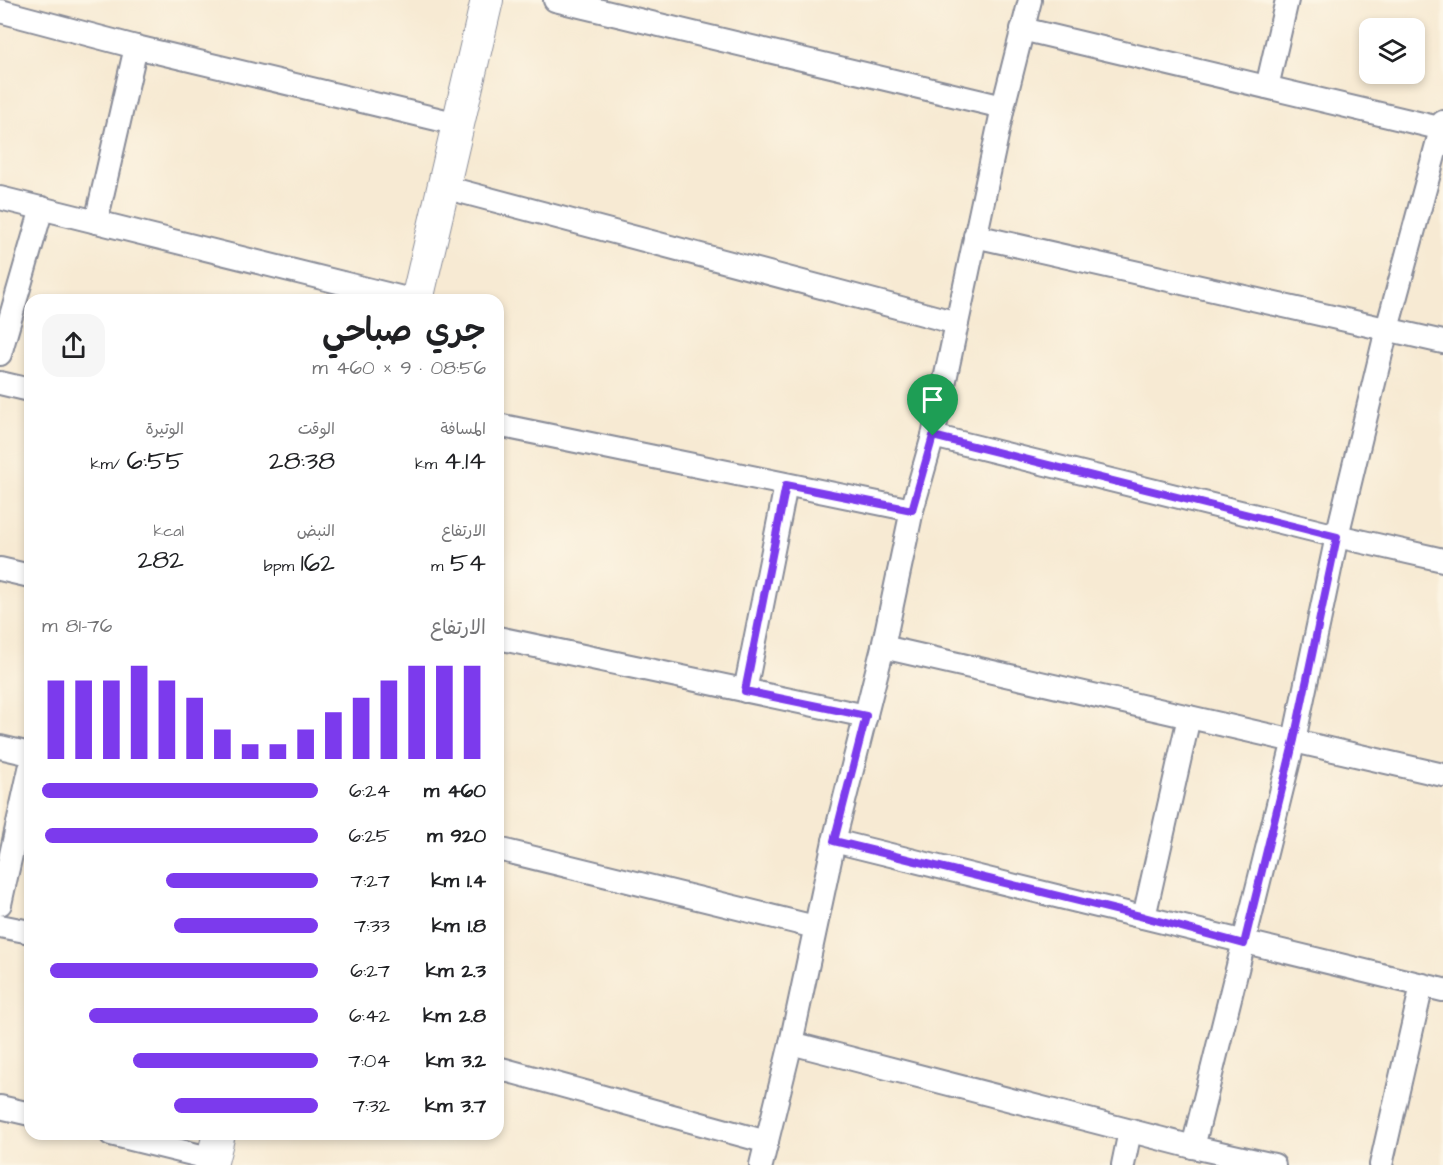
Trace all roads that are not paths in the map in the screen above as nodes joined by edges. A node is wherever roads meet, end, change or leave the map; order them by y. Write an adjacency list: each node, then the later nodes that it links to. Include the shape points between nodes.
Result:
1 (488, 0): 10 (main road)
2 (555, 0): 9 (street)
3 (1030, 0): 6 (street)
4 (1287, 0): 8 (street)
5 (0, 11): 7 (street)
6 (1022, 29): 8 (street); 9 (street)
7 (136, 47): 10 (street); 15 (street)
8 (1267, 87): 11 (street)
9 (1003, 107): 16 (street)
10 (458, 124): 12 (main road)
11 (1442, 126): 20 (street)
12 (444, 187): 18 (main road); 19 (street)
13 (0, 198): 14 (street)
14 (42, 208): 15 (street); 22 (street)
15 (96, 222): 17 (street)
16 (975, 236): 19 (street); 20 (street)
17 (387, 294)
18 (418, 294)
19 (957, 323): 26 (street)
20 (1387, 329): 21 (street); 29 (street)
21 (1443, 342)
22 (0, 354)
23 (0, 383): 24 (street)
24 (24, 389)
25 (504, 426): 27 (street)
26 (933, 436): 28 (street); 29 (street)
27 (786, 485): 28 (street); 35 (street)
28 (912, 510): 34 (street)
29 (1337, 537): 30 (street); 38 (street)
30 (1443, 560)
31 (0, 569): 32 (street)
32 (24, 575)
33 (504, 639): 35 (street)
34 (883, 647): 36 (street); 37 (street)
35 (745, 691): 36 (street)
36 (866, 716): 43 (street)
37 (1189, 717): 38 (street); 46 (street)
38 (1294, 740): 41 (street); 50 (street)
39 (0, 747): 40 (street)
40 (24, 753)
41 (1443, 775)
42 (24, 797): 45 (street)
43 (834, 841): 46 (street); 48 (street)
44 (504, 850): 48 (street)
45 (0, 904)
46 (1144, 917): 50 (street)
47 (0, 926): 49 (street)
48 (815, 927): 52 (street)
49 (24, 931)
50 (1244, 944): 51 (street); 59 (street)
51 (1433, 987): 64 (street)
52 (791, 1044): 56 (street); 58 (street)
53 (504, 1070): 58 (street)
54 (0, 1107): 55 (street)
55 (24, 1113)
56 (1130, 1131): 59 (street); 62 (street)
57 (144, 1140): 60 (street)
58 (766, 1142): 61 (street)
59 (1193, 1147): 63 (street)
60 (214, 1153)
61 (761, 1165)
62 (1124, 1165)
63 (1274, 1165)
64 (1381, 1165)

